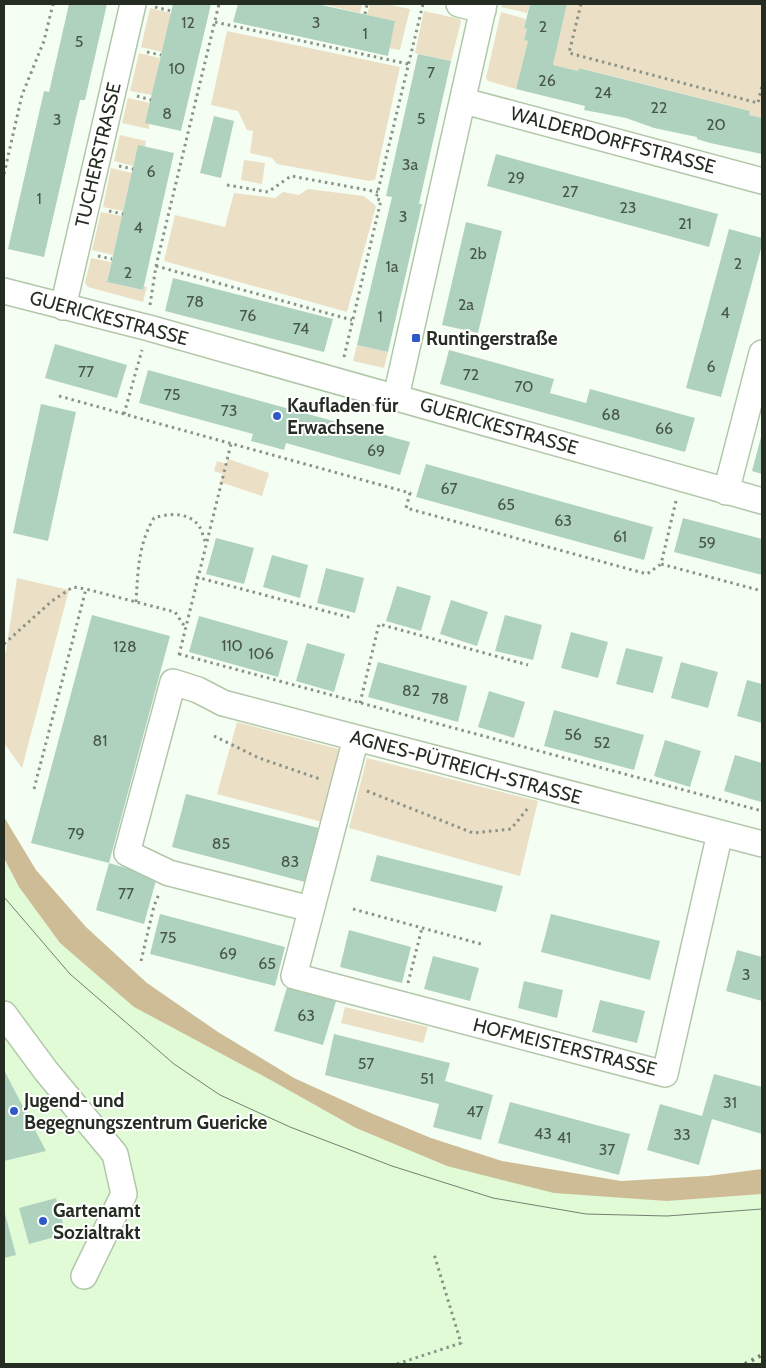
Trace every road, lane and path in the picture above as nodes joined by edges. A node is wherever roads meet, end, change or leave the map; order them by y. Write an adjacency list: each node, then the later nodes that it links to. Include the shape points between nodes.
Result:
1 (53, 4): 14 (path, via 44,41 22,95)
2 (133, 4): 20 (street, TUCHERSTRASSE)
3 (219, 4): 10 (path)
4 (367, 4): 9 (path)
5 (423, 4): 11 (path)
6 (459, 4): 8 (street)
7 (581, 4): 12 (path, via 570,53 758,103)
8 (484, 7): 13 (street)
9 (365, 14)
10 (215, 22): 11 (path); 18 (path)
11 (408, 64): 17 (path)
12 (762, 86)
13 (464, 100): 15 (street, WALDERDORFFSTRASSE); 26 (street)
14 (4, 174)
15 (762, 181)
16 (227, 186): 17 (path, via 268,192 291,176)
17 (378, 192): 21 (path, via 376,199 380,200)
18 (156, 266): 21 (path); 22 (path)
19 (4, 291): 20 (street, GUERICKESTRASSE)
20 (63, 307): 22 (street, GUERICKESTRASSE)
21 (352, 320): 24 (path)
22 (148, 328): 24 (street, GUERICKESTRASSE); 27 (path)
23 (762, 353): 30 (street)
24 (338, 380): 26 (street, GUERICKESTRASSE)
25 (59, 396): 27 (path)
26 (396, 397): 29 (street, GUERICKESTRASSE)
27 (124, 414): 28 (path)
28 (231, 444): 32 (path); 33 (path, via 410,493 406,508 647,574)
29 (682, 479): 30 (street, GUERICKESTRASSE); 33 (path)
30 (726, 492): 31 (street, GUERICKESTRASSE)
31 (762, 501)
32 (206, 542): 34 (path); 37 (path, via 199,525 184,516 165,514 154,518 145,532 139,559)
33 (660, 564): 36 (path)
34 (196, 578): 38 (path); 39 (path)
35 (86, 589): 37 (path); 40 (path, via 73,587 52,601); 49 (path)
36 (762, 591)
37 (136, 602): 39 (path, via 175,612)
38 (352, 618)
39 (185, 627): 41 (path)
40 (4, 644)
41 (179, 654): 43 (path); 44 (path)
42 (528, 665): 44 (path, via 379,624)
43 (172, 682): 46 (street, AGNES-PÜTREICH-STRASSE, via 198,690 223,703); 54 (street, via 127,853 169,873)
44 (360, 703): 50 (path)
45 (214, 736): 47 (path, via 259,758 308,776)
46 (356, 738): 47 (street, HOFMEISTERSTRASSE); 48 (street, AGNES-PÜTREICH-STRASSE)
47 (344, 784): 48 (path, via 378,794 473,833 511,829); 54 (street, HOFMEISTERSTRASSE)
48 (544, 787): 51 (street, AGNES-PÜTREICH-STRASSE)
49 (34, 790)
50 (762, 811)
51 (720, 833): 52 (street, AGNES-PÜTREICH-STRASSE); 59 (street, HOFMEISTERSTRASSE, via 664,1074)
52 (762, 844)
53 (154, 906): 58 (path)
54 (310, 909): 59 (street, HOFMEISTERSTRASSE, via 294,976)
55 (353, 909): 56 (path)
56 (422, 928): 57 (path); 59 (path)
57 (481, 944)
58 (141, 961)
59 (402, 1004)
60 (4, 1014): 62 (street, via 46,1071 115,1154 124,1194)
61 (434, 1254): 63 (path, via 461,1343)
62 (84, 1276)
63 (397, 1364)

